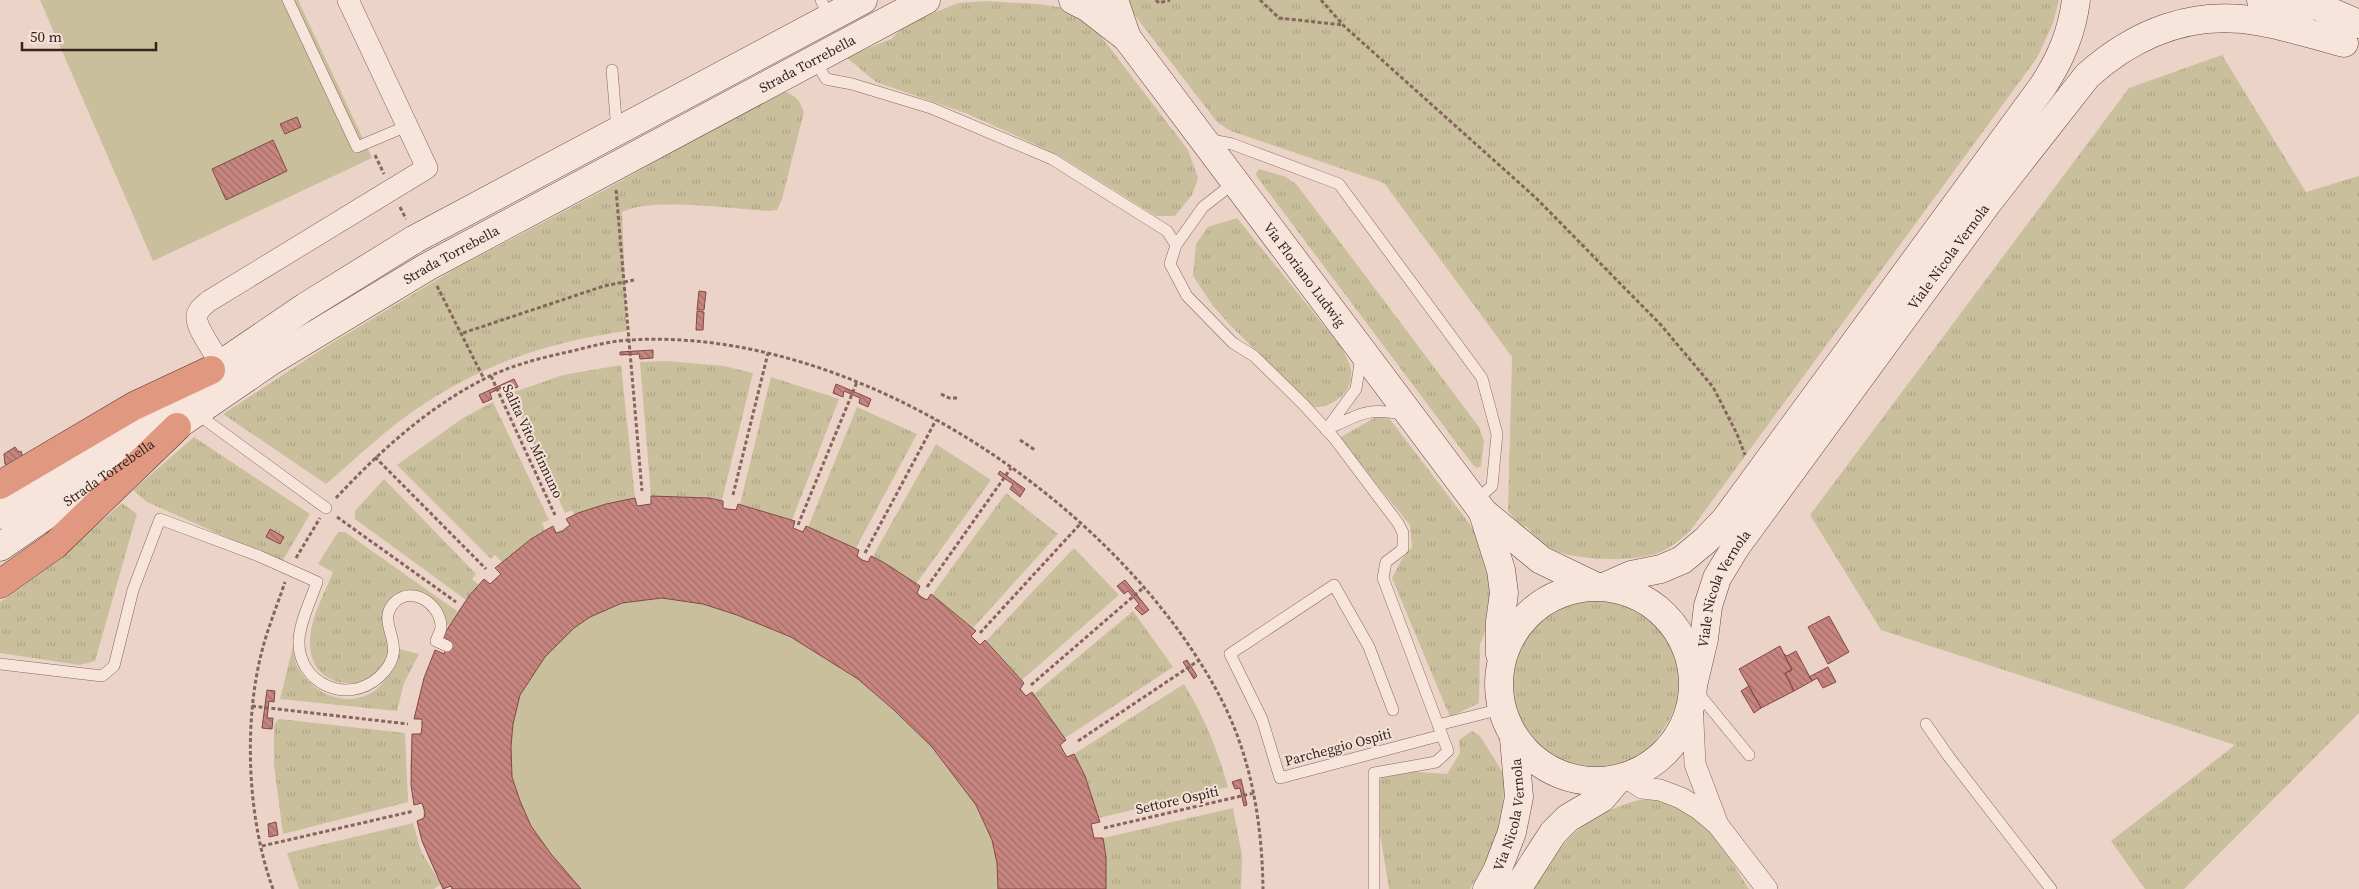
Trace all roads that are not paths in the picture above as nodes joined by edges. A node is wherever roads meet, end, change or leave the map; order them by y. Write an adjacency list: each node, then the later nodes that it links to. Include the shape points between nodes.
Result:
1 (288, 0): 15 (lane, via 357,148)
2 (348, 0): 15 (street)
3 (863, 0): 10 (main road, Strada Torrebella)
4 (925, 0): 13 (main road, Strada Torrebella)
5 (1073, 0): 11 (main road)
6 (1114, 0): 11 (main road)
7 (2076, 0): 31 (main road, Viale Nicola Vernola, via 2062,55 2043,86 1724,520 1682,560)
8 (2261, 0): 12 (main road)
9 (2303, 0): 12 (main road)
10 (826, 9): 16 (main road, Strada Torrebella)
11 (1128, 38): 17 (main road, Via Floriano Ludwig)
12 (2354, 39): 35 (main road, Viale Nicola Vernola, via 2241,18 2183,22 2128,44 2086,76 1989,201 1735,548 1717,578 1708,606)
13 (814, 59): 19 (lane, via 826,79 931,108 1052,159 1167,231); 23 (main road, Strada Torrebella, via 396,285 271,362)
14 (612, 70): 16 (lane)
15 (407, 126): 21 (street, via 426,168 200,309 196,318)
16 (617, 130): 21 (main road, Strada Torrebella, via 415,239)
17 (1202, 138): 18 (main road, Via Floriano Ludwig); 26 (lane, via 1232,144 1339,184 1482,378 1497,434 1492,486)
18 (1235, 182): 19 (lane, via 1203,207); 20 (main road, Via Floriano Ludwig)
19 (1176, 245): 24 (lane, via 1170,264 1187,296 1233,343 1254,356)
20 (1361, 350): 22 (main road, Via Floriano Ludwig); 24 (lane, via 1356,389)
21 (216, 367): 25 (highway, via 134,406); 28 (main road, Strada Torrebella)
22 (1411, 416): 24 (lane, via 1372,410); 26 (main road, Via Floriano Ludwig)
23 (186, 420): 27 (lane); 29 (main road, Strada Torrebella); 30 (highway, via 55,545)
24 (1326, 430): 39 (lane, via 1404,533 1403,548 1386,562 1383,578)
25 (0, 485)
26 (1479, 506): 31 (main road, via 1541,560); 33 (main road, via 1502,578)
27 (326, 508)
28 (0, 515)
29 (0, 547)
30 (0, 584)
31 (1601, 586): 33 (main road, via 1574,588 1534,608 1519,623); 35 (main road, via 1634,593 1658,608 1677,628 1689,654)
32 (448, 646): 34 (lane, via 436,641 441,628 435,608 422,597 408,596 396,601 389,611 387,622 395,647 392,662 378,678 361,688 338,691 316,682 304,667 299,640 318,582 160,519 133,590 114,666 102,676)
33 (1500, 663): 36 (main road)
34 (0, 664)
35 (1693, 690): 41 (lane); 42 (main road, Viale Nicola Vernola, via 1684,726 1669,748 1649,766); 43 (street, via 1695,764)
36 (1501, 709): 39 (lane); 40 (main road)
37 (1392, 710): 39 (lane, Parcheggio Ospiti, via 1368,647 1334,585 1230,654 1262,719 1280,778)
38 (1926, 724): 48 (lane)
39 (1440, 730): 44 (lane, via 1448,752 1436,762 1374,773)
40 (1514, 738): 42 (main road, via 1529,756 1570,779 1594,782); 45 (main road, Via Nicola Vernola, via 1519,797 1512,832)
41 (1749, 755)
42 (1622, 778): 43 (street, via 1642,788 1660,790 1681,798); 46 (main road, via 1602,798 1568,818 1553,834)
43 (1718, 825): 47 (street)
44 (1374, 889)
45 (1487, 889)
46 (1517, 889)
47 (1768, 889)
48 (2051, 889)

